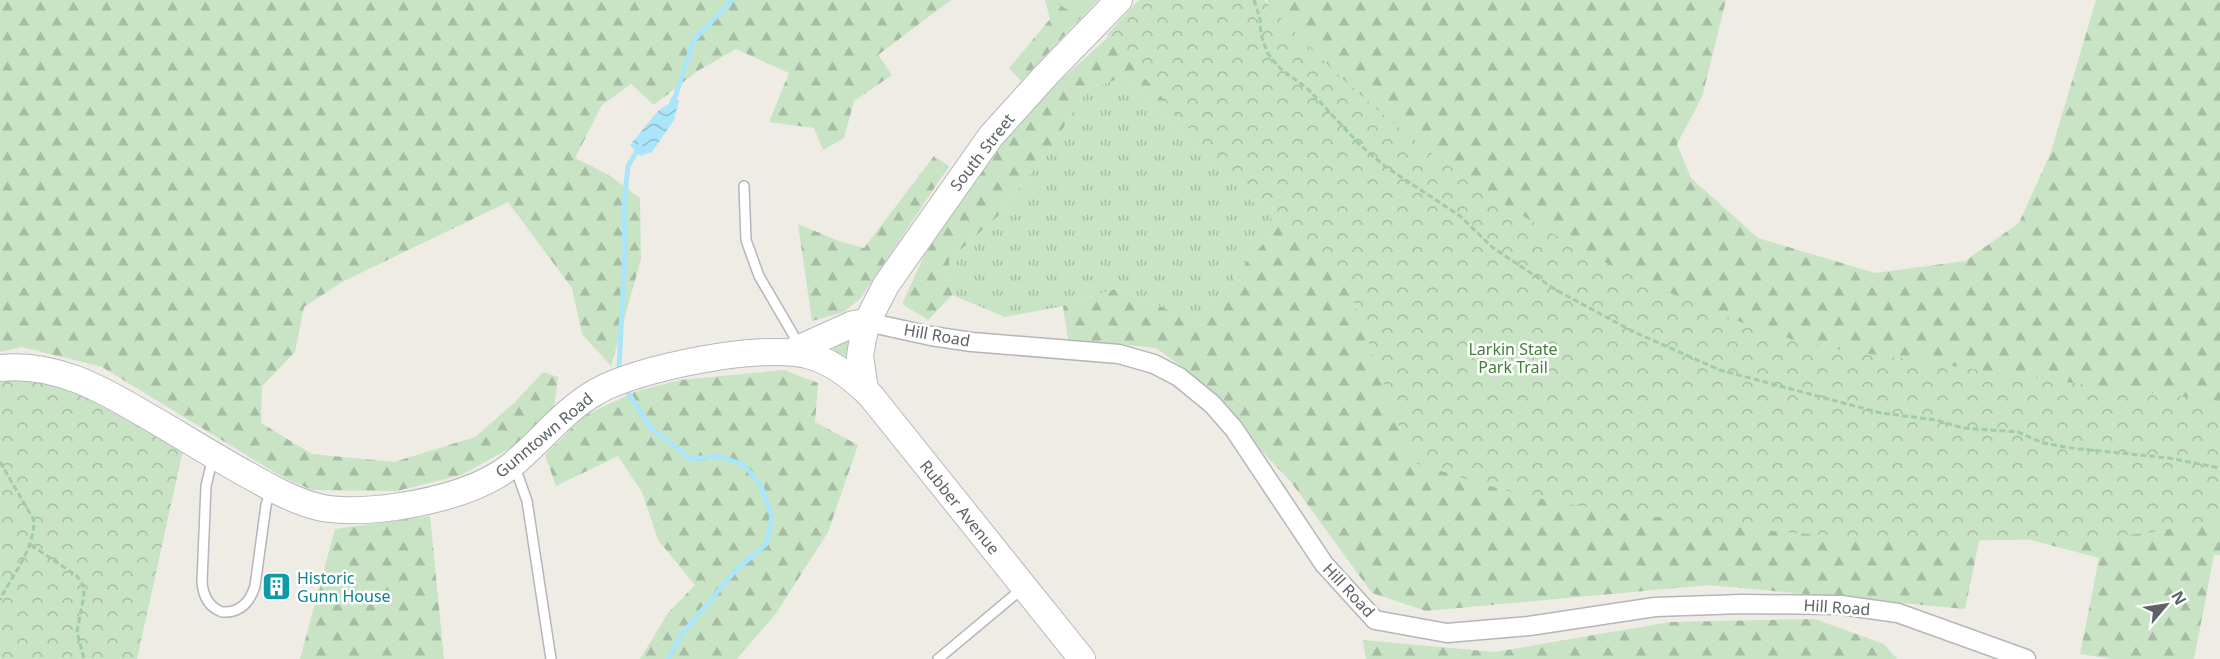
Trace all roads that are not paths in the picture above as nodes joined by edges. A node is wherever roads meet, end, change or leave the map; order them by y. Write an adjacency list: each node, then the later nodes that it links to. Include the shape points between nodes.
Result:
1 (1119, 0): 3 (street, South Street, via 992,136 886,285)
2 (744, 186): 4 (lane, via 746,240 759,276 794,336)
3 (867, 322): 4 (street, via 853,324); 7 (street, South Street, via 860,356); 15 (street, Hill Road, via 972,342 1119,354 1154,364 1179,378 1212,404 1234,429 1324,564 1375,620 1447,633 1529,626 1655,607 1841,605 1898,613)
4 (793, 351): 5 (street, Gunntown Road); 9 (street, Gunntown Road, via 727,356 679,365 598,390)
5 (830, 363): 7 (street, Rubber Avenue)
6 (0, 368): 8 (street, Gunntown Road, via 36,369 73,377 104,390)
7 (865, 389): 11 (street, Rubber Avenue)
8 (213, 454): 10 (street, Gunntown Road); 10 (lane, via 206,486 202,590 209,603 222,612 238,610 251,598)
9 (514, 464): 10 (street, Gunntown Road, via 466,489 396,507 323,508); 12 (lane, via 526,501)
10 (271, 488)
11 (1025, 587): 13 (lane); 14 (street, Rubber Avenue)
12 (550, 659)
13 (938, 659)
14 (1082, 659)
15 (2026, 659)

